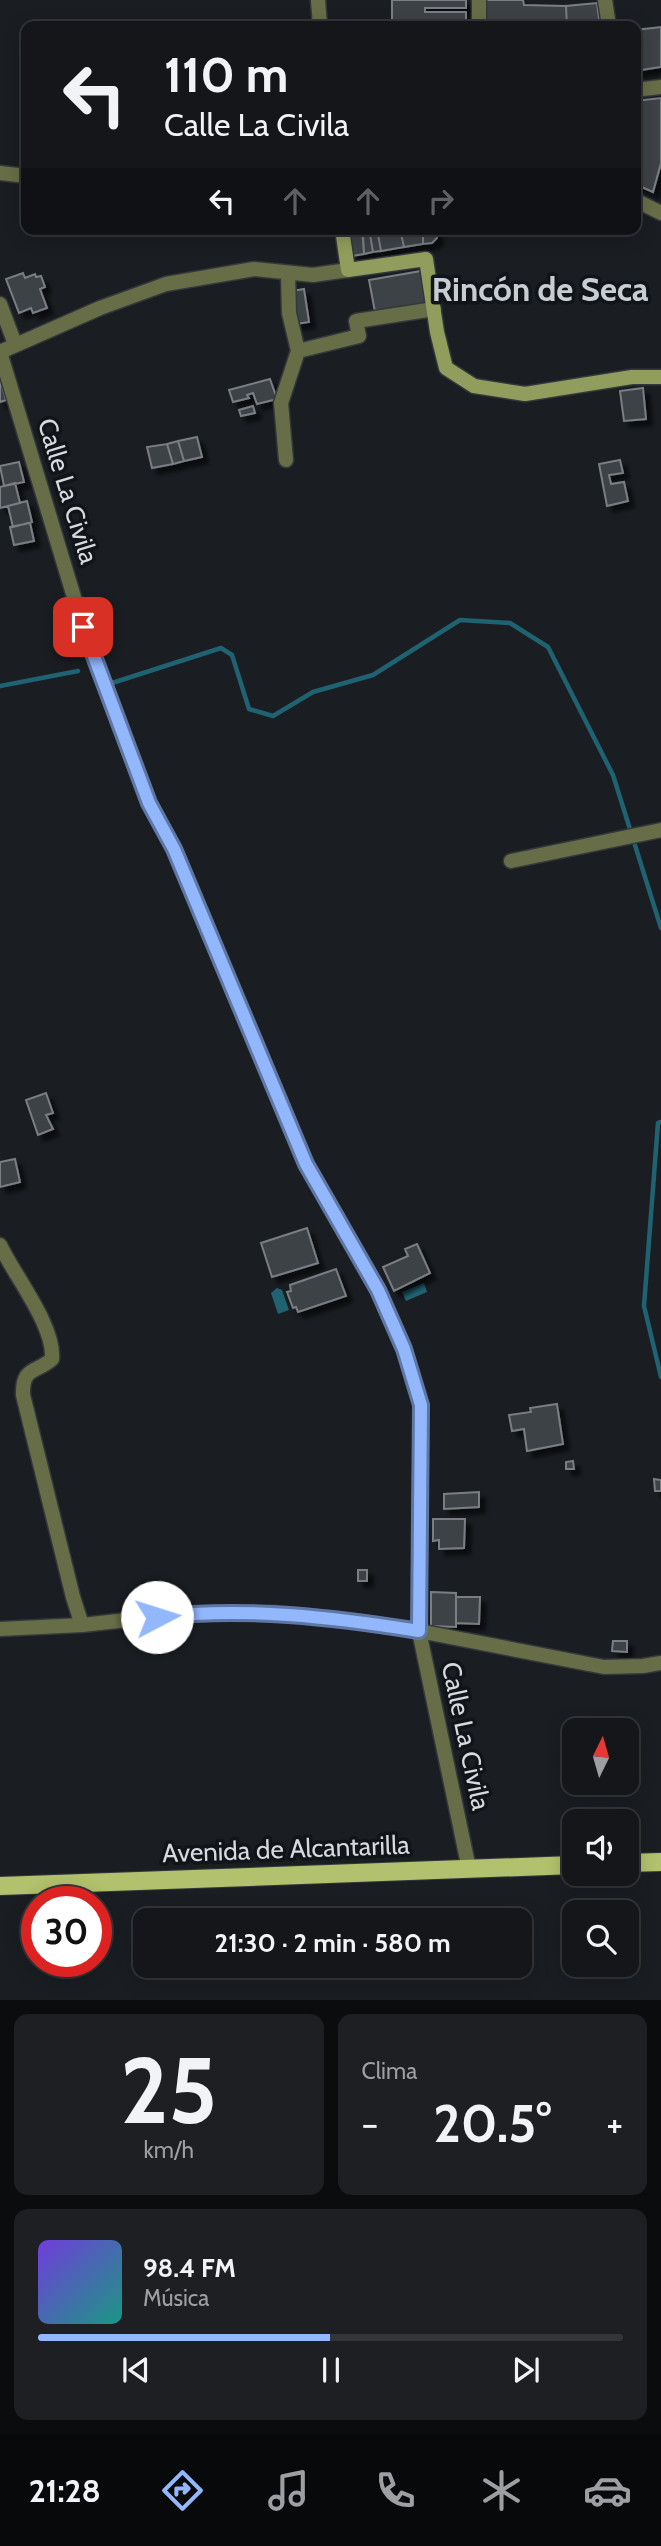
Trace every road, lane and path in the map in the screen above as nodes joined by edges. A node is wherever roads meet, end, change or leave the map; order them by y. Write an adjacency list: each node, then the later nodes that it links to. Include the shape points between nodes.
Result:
1 (318, 0): 4 (street)
2 (479, 0): 5 (street)
3 (605, 0): 6 (street)
4 (320, 21)
5 (479, 21)
6 (607, 21)
7 (661, 87): 8 (street)
8 (641, 89)
9 (0, 173): 10 (street)
10 (21, 175)
11 (641, 203): 12 (street)
12 (661, 213)
13 (343, 235): 14 (main road)
14 (348, 270): 15 (street, via 313,275); 17 (main road, via 426,259)
15 (288, 272): 18 (street, via 254,269 166,284); 19 (street, via 289,313)
16 (0, 304): 18 (street)
17 (434, 309): 19 (street, via 356,321 359,336); 21 (main road, via 446,368 474,386 525,394 632,377)
18 (15, 344): 20 (street)
19 (298, 351): 22 (street, via 281,404)
20 (0, 352): 28 (street, Calle La Civila, via 83,627 149,803 174,849 306,1164 378,1290 404,1349 421,1405)
21 (661, 377)
22 (286, 460)
23 (661, 830): 24 (street)
24 (511, 861)
25 (0, 1245): 26 (street, via 50,1339 52,1359 29,1372 23,1395)
26 (82, 1625): 27 (street); 28 (street, via 181,1614 275,1613)
27 (0, 1629)
28 (419, 1631): 29 (street, via 604,1667); 33 (street, Calle La Civila)
29 (661, 1663)
30 (661, 1862): 31 (main road)
31 (639, 1863)
32 (562, 1865): 33 (main road, Avenida de Alcantarilla)
33 (469, 1869): 34 (main road, Avenida de Alcantarilla)
34 (0, 1886)

